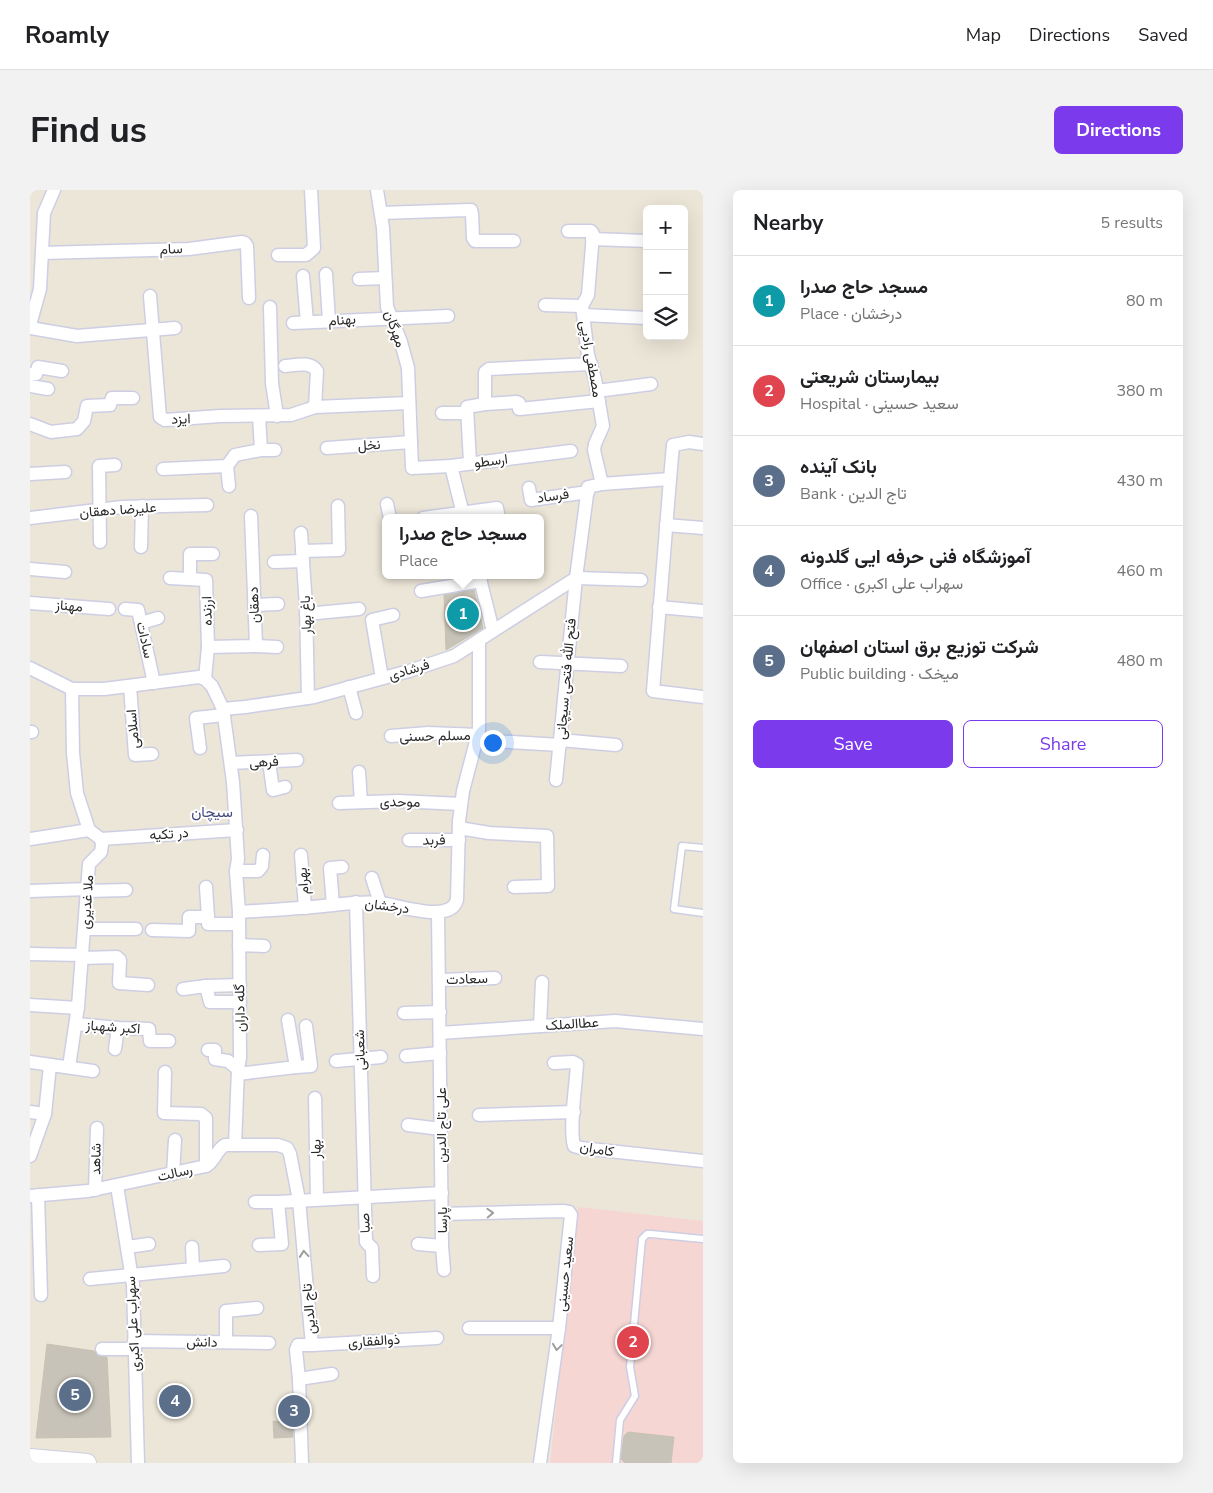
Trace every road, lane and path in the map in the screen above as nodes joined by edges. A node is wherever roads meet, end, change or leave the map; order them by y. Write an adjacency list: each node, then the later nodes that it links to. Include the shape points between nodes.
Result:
1 (54, 190): 10 (street, via 44,213)
2 (311, 190): 9 (street, via 314,248 306,255)
3 (377, 190): 4 (street, مهرگان)
4 (380, 213): 7 (street, via 471,210 475,241); 13 (street, مهرگان)
5 (568, 231): 6 (street)
6 (592, 236): 8 (street); 19 (street, مصطفی رادپی, via 588,294)
7 (514, 241)
8 (643, 241)
9 (278, 255)
10 (38, 259): 16 (street, سام, via 189,249 242,242 247,246); 26 (street, via 40,289)
11 (326, 274): 23 (street)
12 (303, 276): 24 (street)
13 (385, 278): 14 (street); 21 (street, مهرگان)
14 (359, 279)
15 (150, 296): 28 (street)
16 (249, 298)
17 (545, 305): 19 (street)
18 (270, 307): 44 (street, via 272,383)
19 (583, 311): 22 (street); 29 (street, مصطفی رادپی)
20 (448, 316): 21 (street, بهنام)
21 (391, 317): 23 (street, بهنام); 38 (street, مهرگان, via 408,368)
22 (643, 318)
23 (329, 321): 24 (street, بهنام)
24 (307, 322): 25 (street, بهنام)
25 (293, 323)
26 (30, 326): 28 (street, via 77,336)
27 (175, 328): 28 (street)
28 (153, 330): 43 (street, ایزد, via 160,417 169,421)
29 (591, 364): 36 (street, مصطفی رادپی); 39 (street, via 489,369 484,376)
30 (285, 366): 40 (street, via 309,364 317,370)
31 (62, 370): 32 (street, via 38,367 36,374)
32 (30, 374)
33 (650, 384): 36 (street)
34 (30, 386): 35 (street)
35 (48, 389)
36 (598, 396): 39 (street, via 520,409 517,402); 61 (street, مصطفی رادپی, via 603,426 594,450)
37 (134, 398): 45 (street, via 112,398 110,405 87,406 84,421 77,429 51,432)
38 (409, 404): 40 (street, ایزد); 46 (street, مهرگان)
39 (485, 404): 41 (street, via 468,406)
40 (315, 407): 44 (street, ایزد)
41 (467, 413): 42 (street); 52 (street)
42 (442, 414)
43 (259, 416): 44 (street, ایزد); 49 (street)
44 (277, 416)
45 (30, 424)
46 (411, 442): 48 (street, نخل); 56 (street, مهرگان)
47 (703, 444): 60 (street, via 673,445)
48 (327, 448)
49 (261, 450): 50 (street); 54 (street, via 235,455)
50 (275, 450)
51 (571, 451): 52 (street, ارسطو)
52 (470, 464): 55 (street, ارسطو)
53 (115, 465): 69 (street, via 99,466)
54 (227, 466): 57 (street); 62 (street)
55 (451, 466): 56 (street, ارسطو); 71 (street)
56 (412, 468)
57 (162, 469)
58 (65, 472): 59 (street)
59 (30, 474)
60 (670, 479): 61 (street); 76 (street)
61 (602, 484): 64 (street, via 588,487)
62 (229, 486)
63 (529, 488): 64 (street, فرساد, via 531,500)
64 (588, 492): 87 (street)
65 (387, 504): 70 (street)
66 (207, 505): 67 (street, علیرضا دهقان)
67 (142, 506): 69 (street, علیرضا دهقان); 80 (street)
68 (338, 506): 82 (street, via 339,550)
69 (100, 510): 75 (street, علیرضا دهقان); 79 (street)
70 (389, 514)
71 (464, 514)
72 (469, 514): 73 (street, via 497,508)
73 (498, 514)
74 (250, 516): 95 (street, دهقان)
75 (30, 518)
76 (666, 525): 77 (street); 96 (street)
77 (703, 528)
78 (301, 533): 82 (street, باغ بهار)
79 (100, 542)
80 (140, 547)
81 (213, 554): 88 (street, via 190,554)
82 (303, 556): 83 (street); 101 (street, باغ بهار)
83 (274, 562)
84 (30, 570): 85 (street)
85 (65, 572)
86 (170, 578): 88 (street, ارزنده)
87 (576, 578): 91 (street); 105 (street, فرشادی); 111 (street, فتح الله فتحی سیچانی)
88 (190, 579): 108 (street, ارزنده, via 206,580)
89 (475, 579): 92 (street)
90 (480, 579): 105 (street)
91 (641, 580)
92 (421, 591)
93 (30, 603): 97 (street, مهناز)
94 (278, 604): 95 (street)
95 (254, 605): 107 (street, دهقان)
96 (659, 607): 100 (street); 120 (street, via 653,691)
97 (109, 609)
98 (125, 609): 104 (street, سادات, via 138,610)
99 (359, 609): 101 (street)
100 (703, 611)
101 (306, 614): 121 (street, باغ بهار)
102 (393, 615): 114 (street, via 372,620)
103 (158, 618): 104 (street)
104 (141, 623): 116 (street, سادات)
105 (493, 631): 106 (street, فرشادی)
106 (479, 640): 114 (street, فرشادی, via 454,656); 125 (street)
107 (256, 646): 108 (street); 109 (street)
108 (208, 647): 115 (street, ارزنده)
109 (277, 647)
110 (540, 662): 111 (street)
111 (567, 663): 112 (street); 126 (street, فتح الله فتحی سیچانی)
112 (622, 666)
113 (30, 668): 119 (street)
114 (382, 678): 118 (street, فرشادی)
115 (205, 679): 116 (street); 122 (street, via 212,686)
116 (154, 683): 117 (street)
117 (130, 686): 119 (street); 129 (street, اسلامی, via 134,755)
118 (349, 687): 121 (street, فرشادی); 123 (street)
119 (72, 689): 139 (street, via 77,793)
120 (703, 697)
121 (308, 698): 122 (street, فرشادی)
122 (223, 712): 128 (street, فرشادی, via 196,718); 132 (street)
123 (356, 713)
124 (391, 736): 125 (street, مسلم حسنی, via 428,733)
125 (478, 737): 126 (street, مسلم حسنی); 138 (street)
126 (560, 742): 127 (street, مسلم حسنی); 134 (street, فتح الله فتحی سیچانی)
127 (616, 745)
128 (200, 748)
129 (152, 754)
130 (297, 760): 131 (street, فرهی)
131 (269, 762): 132 (street, فرهی); 135 (street, via 273,790)
132 (231, 763): 140 (street, گله داران)
133 (359, 772): 136 (street)
134 (556, 780)
135 (285, 787)
136 (361, 802): 137 (street, موحدی); 138 (street, موحدی)
137 (339, 803)
138 (461, 804): 141 (street)
139 (88, 830): 142 (street); 143 (street)
140 (237, 830): 143 (street, در تکیه); 149 (street, گله داران)
141 (459, 834): 144 (street, فربد); 152 (street, via 553,833 548,886); 161 (street, via 456,906)
142 (30, 839)
143 (101, 839): 153 (street, ملا غدیری, via 101,852 89,864)
144 (410, 840)
145 (703, 848): 160 (lane, via 682,846 674,909)
146 (264, 854): 149 (street, via 258,871)
147 (302, 855): 159 (street, بهرام)
148 (342, 867): 158 (street, via 330,868)
149 (236, 871): 163 (street, گله داران)
150 (372, 878): 157 (street)
151 (206, 887): 162 (street)
152 (514, 887)
153 (88, 890): 154 (street); 155 (street); 164 (street, ملا غدیری)
154 (126, 890)
155 (30, 891)
156 (356, 902): 157 (street, درخشان); 158 (street, درخشان); 196 (street, شعبانی)
157 (380, 903): 161 (street, درخشان)
158 (333, 905): 159 (street, درخشان)
159 (305, 908): 163 (street, درخشان)
160 (703, 913)
161 (438, 914): 172 (street, علی تاج الدین)
162 (208, 917): 163 (street, درخشان, via 208,924); 166 (street, via 189,917 189,931)
163 (239, 918): 167 (street, گله داران)
164 (85, 929): 165 (street); 170 (street, ملا غدیری)
165 (136, 929)
166 (152, 930)
167 (239, 945): 168 (street); 175 (street, گله داران)
168 (264, 946)
169 (30, 954): 170 (street)
170 (82, 957): 174 (street, via 117,957 120,960 119,983); 180 (street, ملا غدیری)
171 (495, 978): 172 (street, سعادت)
172 (440, 980): 181 (street, علی تاج الدین)
173 (542, 982): 186 (street)
174 (148, 985)
175 (240, 985): 176 (street); 178 (street, گله داران)
176 (206, 986): 177 (street); 178 (street, via 210,1002)
177 (183, 989)
178 (240, 1002): 204 (street, گله داران)
179 (30, 1005): 180 (street)
180 (78, 1008): 184 (street, ملا غدیری)
181 (440, 1012): 182 (street); 189 (street, علی تاج الدین)
182 (404, 1013)
183 (288, 1020): 201 (street)
184 (76, 1024): 187 (street, اکبر شهباز); 202 (street, ملا غدیری)
185 (306, 1026): 201 (street, via 311,1066)
186 (540, 1026): 188 (street, عطاالملک, via 615,1021); 189 (street, عطاالملک)
187 (118, 1028): 190 (street, اکبر شهباز, via 149,1029 150,1041); 191 (street)
188 (703, 1029)
189 (440, 1033): 193 (street, علی تاج الدین)
190 (169, 1041)
191 (115, 1049)
192 (208, 1050): 204 (street, via 214,1050 214,1059 228,1061)
193 (440, 1053): 194 (street); 213 (street, علی تاج الدین)
194 (406, 1056)
195 (382, 1058): 196 (street)
196 (360, 1059): 197 (street); 224 (street, شعبانی)
197 (336, 1061)
198 (30, 1062): 200 (street)
199 (554, 1063): 208 (street, کامران, via 578,1064)
200 (50, 1065): 202 (street); 209 (street)
201 (296, 1067): 204 (street)
202 (69, 1068): 203 (street)
203 (93, 1071)
204 (238, 1071): 215 (street, گله داران)
205 (165, 1072): 218 (street, via 164,1113 201,1114 206,1118)
206 (315, 1098): 225 (street, بهار)
207 (30, 1112): 209 (street)
208 (574, 1112): 210 (street); 217 (street, کامران, via 574,1146)
209 (46, 1114): 216 (street)
210 (479, 1115)
211 (408, 1125): 213 (street)
212 (96, 1128): 221 (street, شاهد)
213 (441, 1129): 222 (street, علی تاج الدین)
214 (175, 1140): 219 (street)
215 (235, 1145): 218 (street, رسالت, via 220,1148); 226 (street, رسالت, via 278,1145 286,1148)
216 (31, 1153)
217 (703, 1161)
218 (206, 1166): 219 (street, رسالت)
219 (173, 1174): 220 (street, رسالت)
220 (117, 1186): 221 (street, رسالت); 235 (street, سهراب علی اکبری)
221 (96, 1190): 223 (street, رسالت)
222 (442, 1193): 224 (street); 229 (street, پارسا)
223 (34, 1196): 243 (street)
224 (364, 1197): 225 (street); 241 (street, صبا, via 366,1242 372,1248)
225 (317, 1199): 226 (street)
226 (299, 1200): 228 (street); 251 (street, تاج الدین, one-way to 226)
227 (255, 1202): 228 (street)
228 (278, 1202): 233 (street, via 282,1244)
229 (442, 1214): 234 (street, پارسا); 246 (street, سعید حسینی, one-way to 246, via 569,1212)
230 (703, 1240): 260 (lane, via 650,1234 642,1239 630,1367 635,1396 620,1420)
231 (149, 1244): 235 (street)
232 (418, 1244): 234 (street)
233 (259, 1245)
234 (442, 1246): 239 (street, پارسا)
235 (126, 1247): 240 (street, سهراب علی اکبری)
236 (192, 1247): 238 (street)
237 (224, 1266): 238 (street)
238 (193, 1269): 240 (street)
239 (444, 1270)
240 (131, 1275): 242 (street); 250 (street, سهراب علی اکبری)
241 (373, 1276)
242 (90, 1279)
243 (41, 1295)
244 (257, 1308): 248 (street, via 226,1310)
245 (469, 1328): 246 (street)
246 (559, 1328): 259 (street, سعید حسینی, one-way to 259)
247 (437, 1338): 251 (street, ذوالفقاری)
248 (226, 1342): 249 (street, دانش); 250 (street, دانش)
249 (269, 1343)
250 (134, 1345): 252 (street, دانش); 257 (street, سهراب علی اکبری)
251 (312, 1345): 254 (street, تاج الدین, via 297,1347)
252 (102, 1349)
253 (332, 1374): 254 (street)
254 (299, 1379): 258 (street, تاج الدین)
255 (30, 1458): 256 (main road)
256 (87, 1463)
257 (138, 1463)
258 (302, 1463)
259 (540, 1463)
260 (616, 1463)

